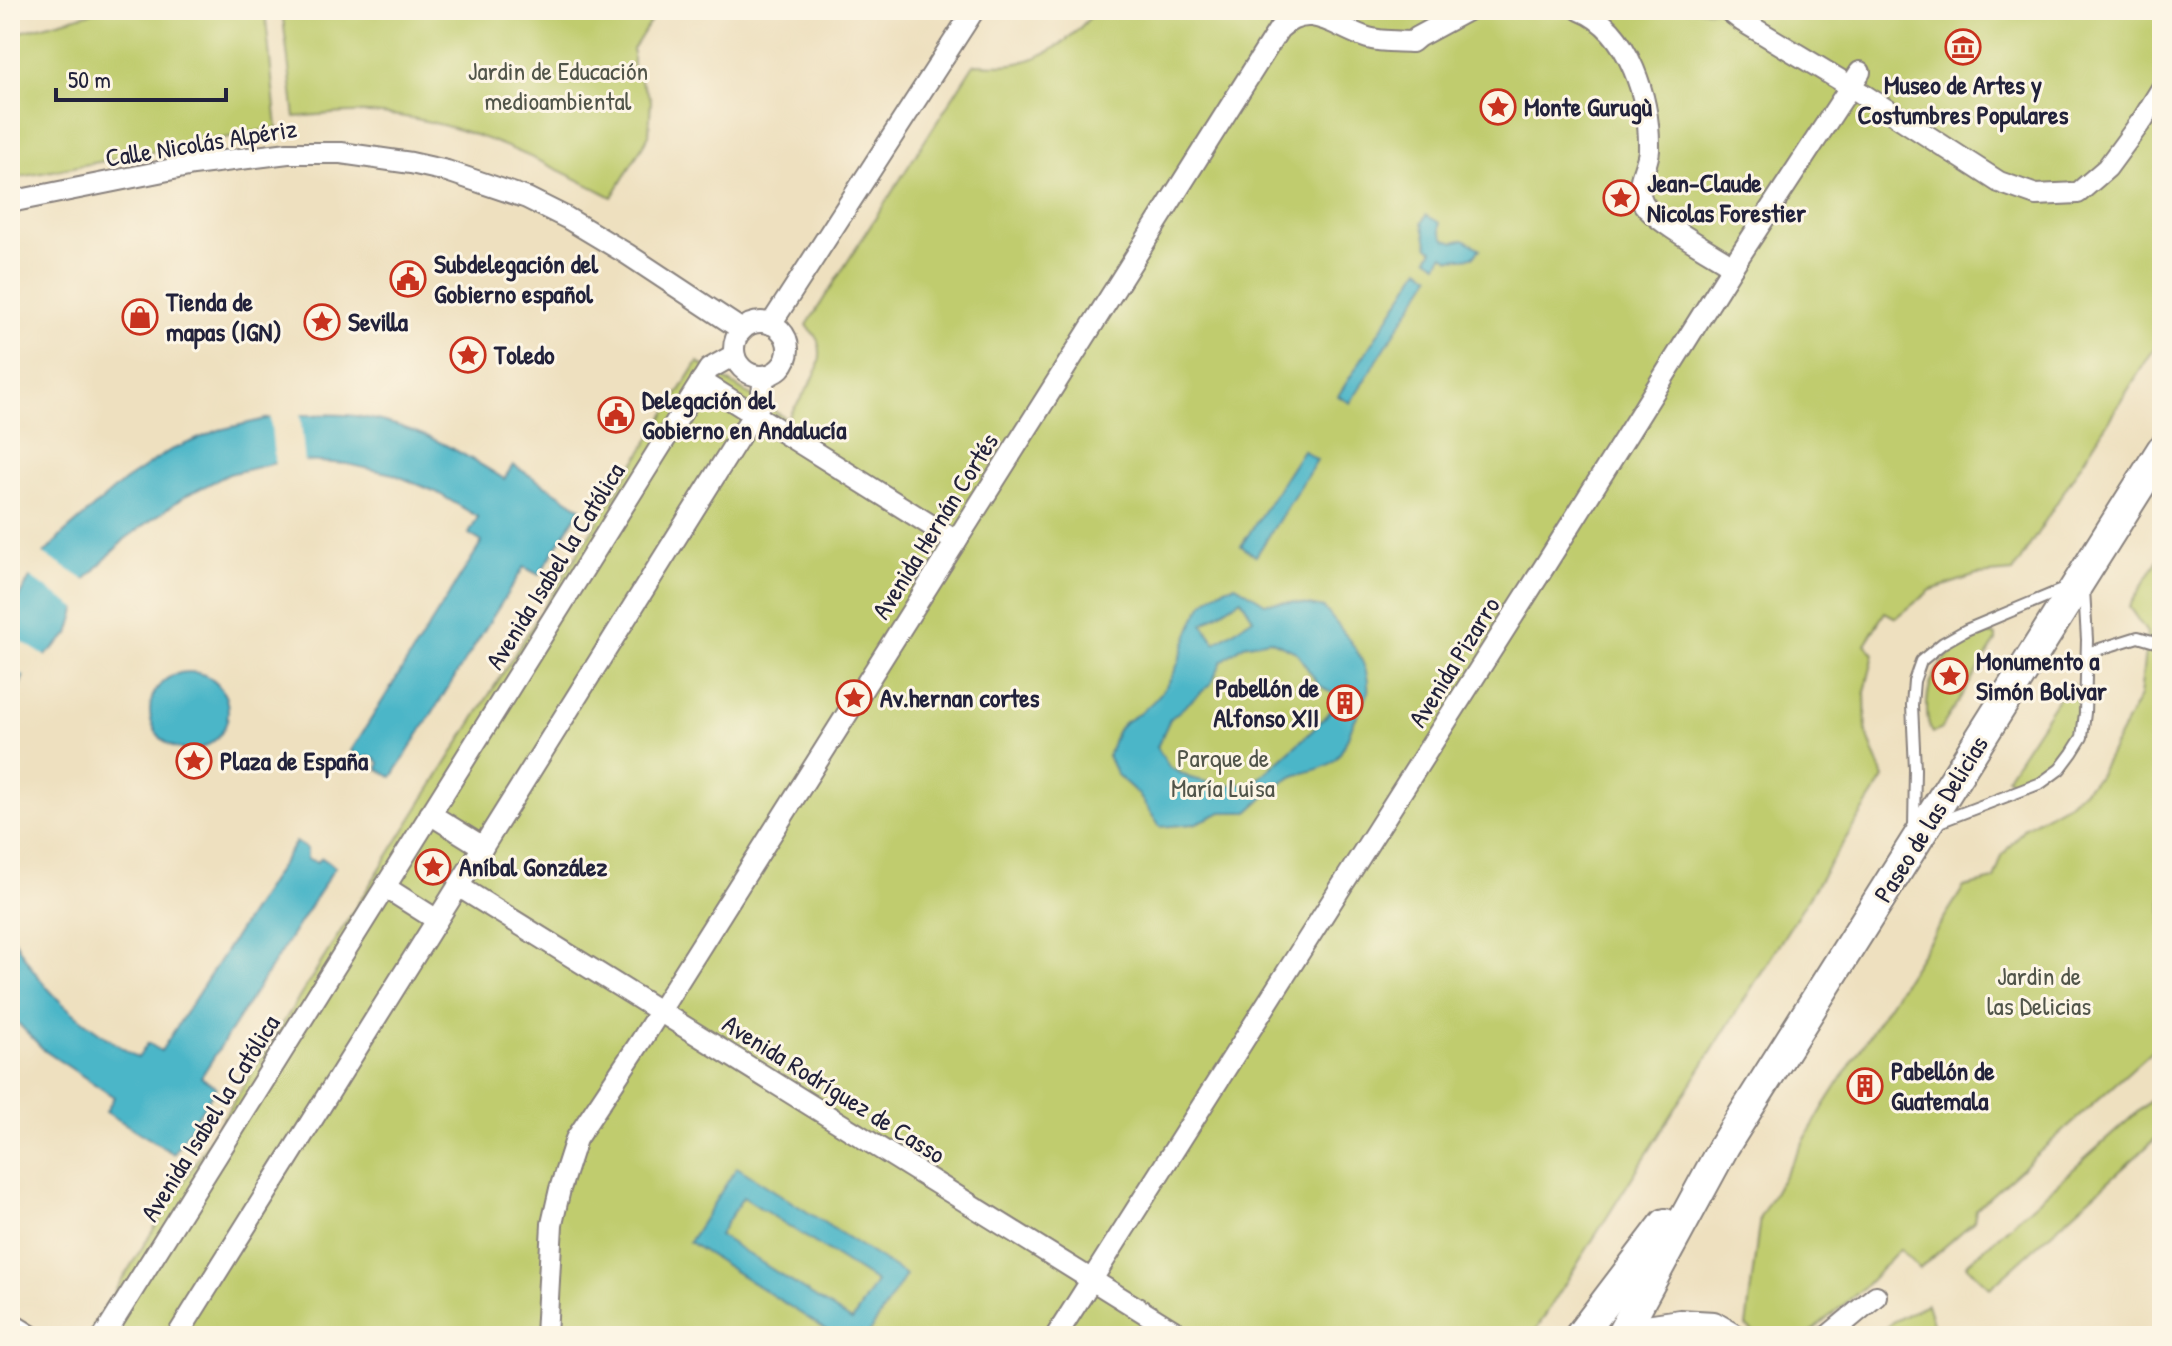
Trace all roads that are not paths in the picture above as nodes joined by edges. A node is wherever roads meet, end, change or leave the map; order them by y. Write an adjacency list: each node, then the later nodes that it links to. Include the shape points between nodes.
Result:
1 (1468, 10): 16 (street, Avenida Hernán Cortés, via 1412,42 1370,39 1306,11 1285,22)
2 (1728, 10): 5 (street)
3 (1587, 11): 8 (street, via 1612,34 1633,66 1644,97 1649,153 1640,176 1642,201 1653,215)
4 (969, 18): 9 (street)
5 (1855, 79): 6 (street, via 1999,182 2036,195 2078,193 2107,168); 8 (street, Avenida Pizarro)
6 (2162, 88)
7 (10, 202): 10 (street, Calle Nicolás Alpériz, via 265,155 378,157 447,171 527,198 627,254)
8 (1733, 266): 28 (street, Avenida Pizarro)
9 (771, 324): 10 (street, via 756,323); 12 (street, via 785,336 789,353 780,369)
10 (742, 330): 11 (street)
11 (734, 355): 12 (street, via 745,372); 13 (street, Avenida Isabel la Católica, via 709,369)
12 (764, 377): 14 (street, via 761,402)
13 (701, 381): 14 (street); 20 (street, Avenida Isabel la Católica)
14 (753, 414): 16 (street); 22 (street)
15 (2162, 450): 17 (main road, Paseo de las Delicias)
16 (956, 541): 26 (street, Avenida Hernán Cortés)
17 (2080, 580): 19 (lane); 21 (main road, Paseo de las Delicias); 21 (lane, via 1966,630 1921,661 1912,705)
18 (2162, 644): 19 (lane, via 2138,637)
19 (2087, 653): 21 (lane, via 2082,737 2060,769 2041,783 1984,803)
20 (430, 814): 22 (street); 24 (street, Avenida Isabel la Católica)
21 (1920, 837): 27 (main road, Paseo de las Delicias)
22 (483, 847): 23 (street)
23 (458, 886): 25 (street); 26 (street, Avenida Rodríguez de Casso)
24 (385, 887): 25 (street); 33 (street, Avenida Isabel la Católica)
25 (437, 920): 34 (street)
26 (659, 1011): 28 (street, Avenida Rodríguez de Casso); 35 (street, Avenida Hernán Cortés, via 576,1139 552,1224)
27 (1724, 1146): 31 (main road, Paseo de las Delicias); 38 (main road, Paseo de las Delicias)
28 (1092, 1280): 36 (street, Avenida Pizarro); 37 (street, Avenida Rodríguez de Casso)
29 (1876, 1296): 40 (street)
30 (10, 1323): 32 (street)
31 (1624, 1332): 39 (street, via 1680,1320 1714,1322)
32 (31, 1336)
33 (104, 1336)
34 (177, 1336)
35 (546, 1336)
36 (1056, 1336)
37 (1182, 1336)
38 (1580, 1336)
39 (1738, 1336)
40 (1828, 1336)

